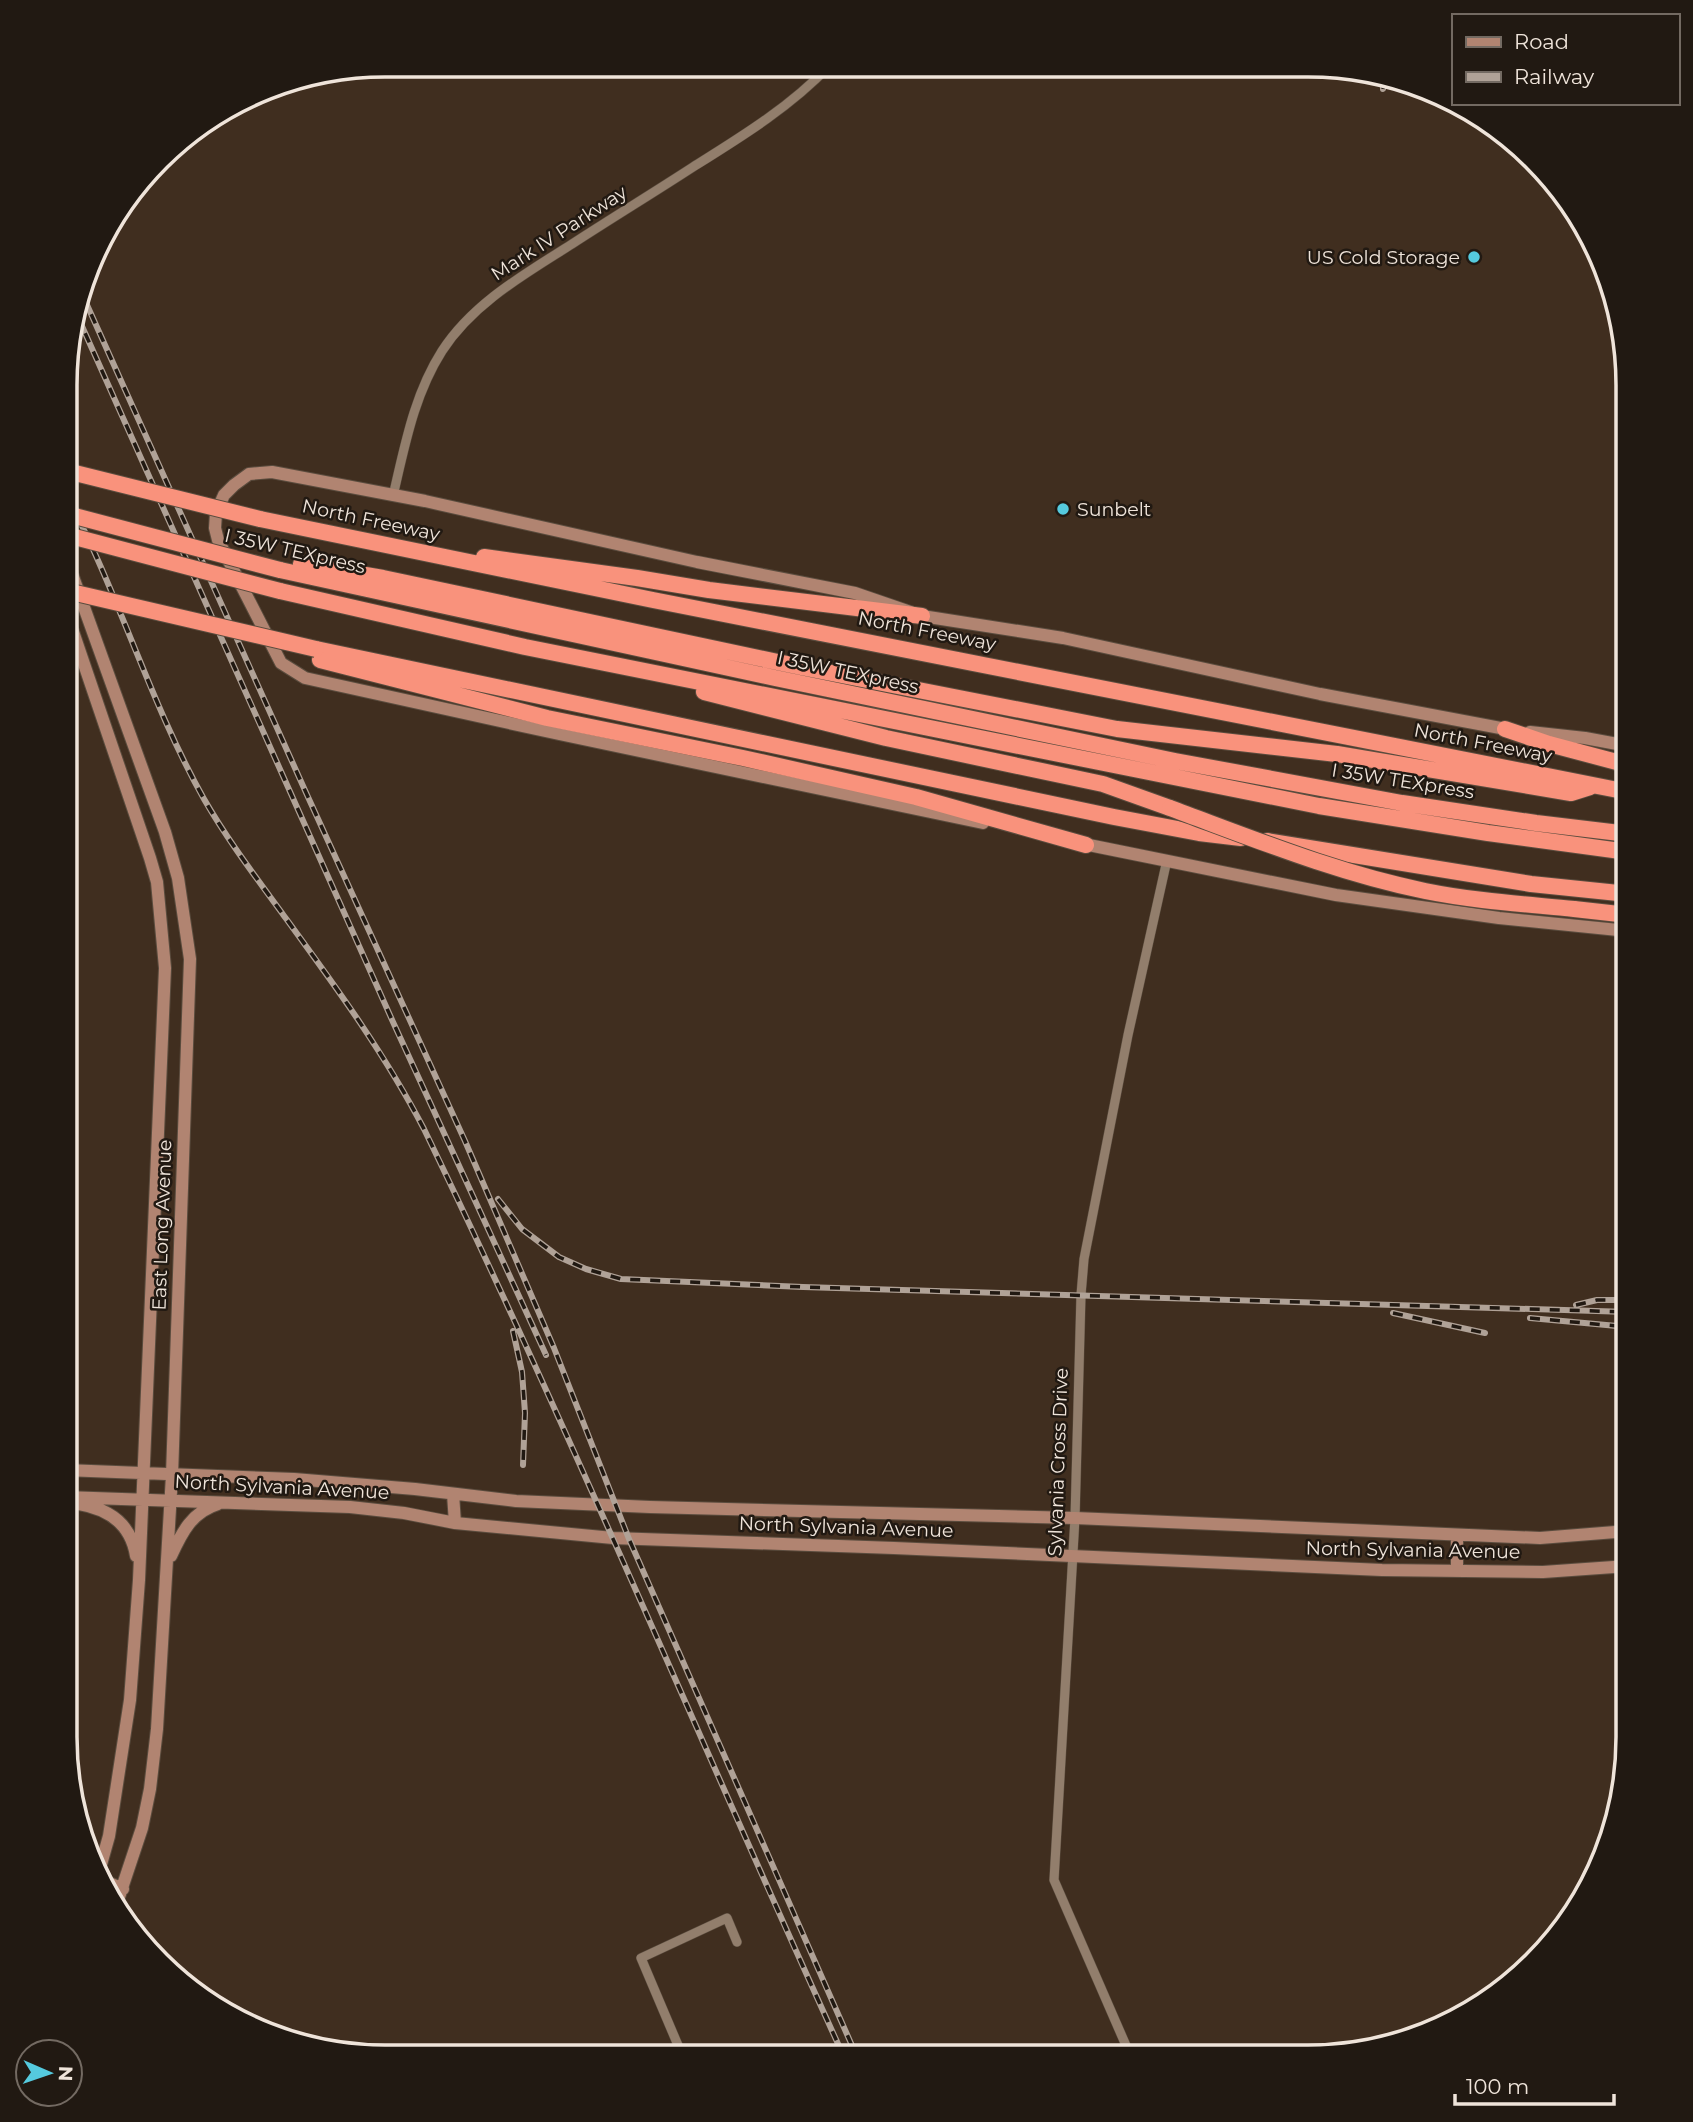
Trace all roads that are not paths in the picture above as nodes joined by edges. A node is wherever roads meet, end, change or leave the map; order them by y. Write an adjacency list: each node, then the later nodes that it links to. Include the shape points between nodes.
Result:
1 (819, 77): 3 (street, Mark IV Parkway, via 748,133 527,272 481,306 443,350 424,384 412,413)
2 (77, 473): 6 (highway, North Freeway, bridge, via 260,519)
3 (393, 496): 10 (main road, North Freeway, via 855,593); 24 (main road, North Freeway, via 272,472 249,474 220,504 218,540 281,663 305,678)
4 (77, 517): 7 (highway, bridge)
5 (77, 537): 14 (highway, I 35W TEXpress, bridge, via 280,591)
6 (443, 556): 10 (highway, via 498,558); 21 (highway, North Freeway)
7 (278, 565): 21 (highway, via 383,578 1117,729 1337,754 1571,793); 23 (highway, I 35W TEXpress, via 761,675 1175,761 1402,803)
8 (77, 585): 11 (main road, East Long Avenue)
9 (77, 593): 15 (highway, bridge, via 265,638 290,652)
10 (922, 616): 18 (main road, North Freeway, via 1063,638)
11 (93, 626): 12 (main road); 16 (main road, East Long Avenue)
12 (77, 630)
13 (77, 642): 17 (main road, East Long Avenue)
14 (525, 647): 25 (highway, I 35W TEXpress, via 1319,806); 28 (highway, bridge, via 886,738 1103,784 1322,864 1424,891)
15 (318, 654): 24 (highway, via 547,718 916,797); 27 (highway, via 1199,833)
16 (126, 720): 17 (main road); 31 (main road, East Long Avenue, via 172,853 190,959)
17 (107, 728): 30 (main road, East Long Avenue, via 157,882 165,968)
18 (1505, 729): 19 (main road, North Freeway); 20 (highway)
19 (1616, 744)
20 (1616, 762)
21 (1592, 786): 22 (highway, North Freeway)
22 (1616, 790)
23 (1616, 833)
24 (1086, 845): 26 (main road, North Freeway)
25 (1616, 850)
26 (1167, 860): 29 (main road, North Freeway, via 1336,895); 41 (street, Sylvania Cross Drive, via 1084,1259)
27 (1616, 893)
28 (1616, 914)
29 (1616, 930)
30 (157, 1163): 31 (main road); 33 (main road, East Long Avenue)
31 (183, 1164): 34 (main road, East Long Avenue)
32 (77, 1470): 33 (main road, North Sylvania Avenue)
33 (144, 1472): 34 (main road, North Sylvania Avenue); 37 (main road, East Long Avenue)
34 (172, 1475): 35 (main road, North Sylvania Avenue, via 294,1479); 38 (main road, East Long Avenue)
35 (453, 1494): 41 (main road, North Sylvania Avenue, via 664,1507); 42 (main road)
36 (77, 1499): 37 (main road, North Sylvania Avenue)
37 (143, 1500): 38 (main road, North Sylvania Avenue); 49 (main road, East Long Avenue)
38 (171, 1501): 40 (main road, North Sylvania Avenue); 46 (main road, East Long Avenue)
39 (77, 1502): 49 (main road, via 97,1507 122,1523 135,1550)
40 (225, 1502): 42 (main road, North Sylvania Avenue, via 350,1507); 46 (main road, via 190,1520)
41 (1075, 1518): 44 (main road, North Sylvania Avenue); 45 (street, Sylvania Cross Drive)
42 (456, 1523): 45 (main road, North Sylvania Avenue, via 613,1538)
43 (1616, 1532): 44 (main road, North Sylvania Avenue, via 1540,1538)
44 (1457, 1535): 48 (main road)
45 (1072, 1556): 48 (main road, North Sylvania Avenue); 56 (street, Sylvania Cross Drive, via 1054,1880)
46 (167, 1562): 52 (main road, East Long Avenue, via 150,1789)
47 (1616, 1567): 48 (main road, North Sylvania Avenue)
48 (1457, 1571)
49 (139, 1580): 50 (main road, East Long Avenue, via 130,1700)
50 (103, 1861)
51 (115, 1885): 52 (main road)
52 (123, 1889): 53 (main road, East Long Avenue)
53 (121, 1895)
54 (737, 1942): 55 (street, via 727,1918 641,1958)
55 (678, 2045)
56 (1126, 2045)

